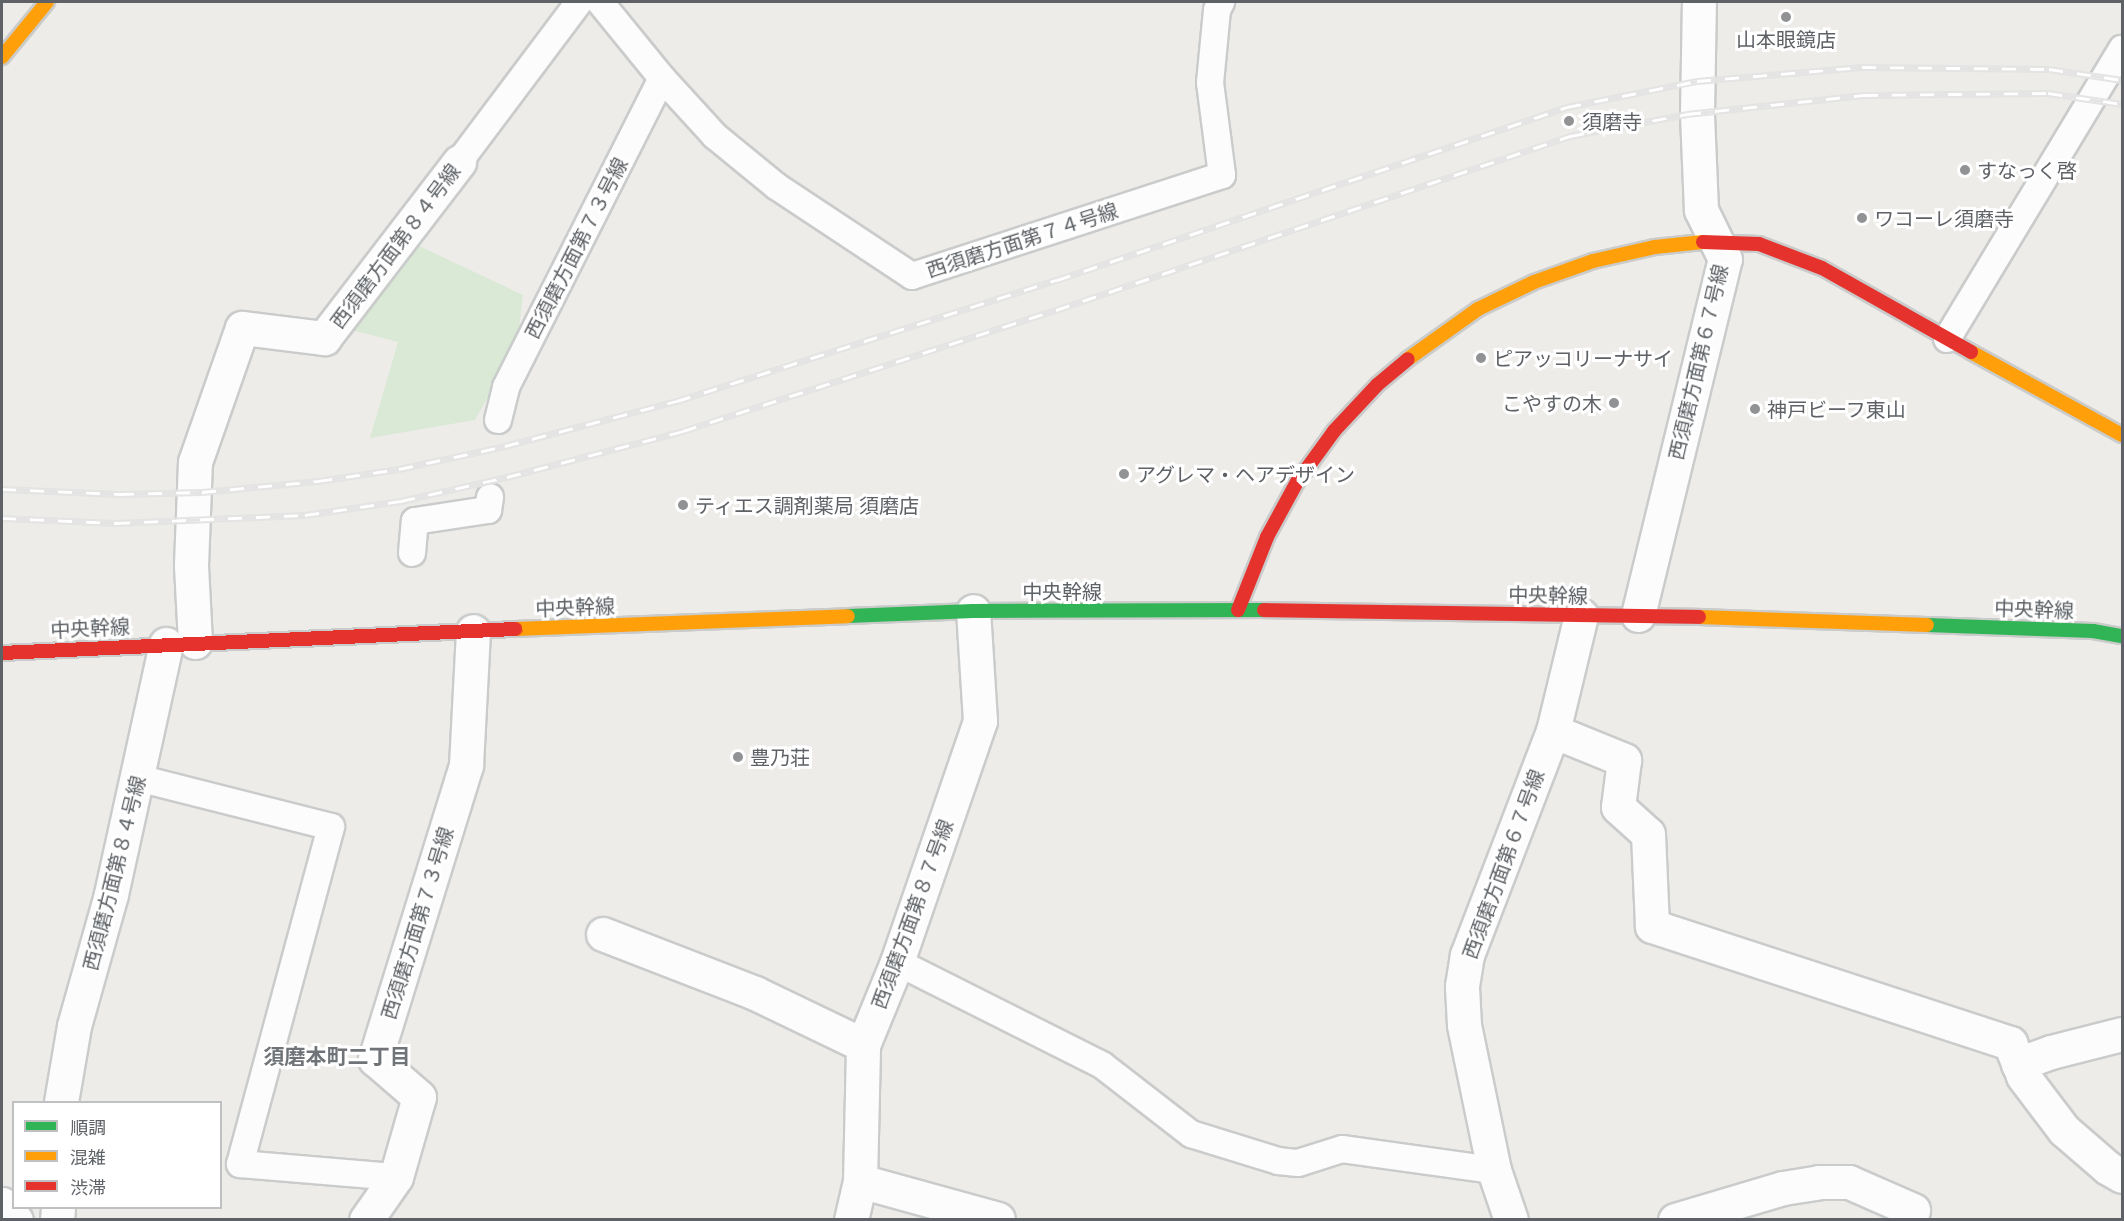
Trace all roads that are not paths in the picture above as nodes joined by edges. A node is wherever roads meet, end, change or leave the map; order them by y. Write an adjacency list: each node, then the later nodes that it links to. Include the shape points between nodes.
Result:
1 (47, 2): 7 (street)
2 (579, 2): 9 (lane, 西須磨方面第８４号線)
3 (600, 2): 8 (lane, 西須磨方面第７４号線)
4 (1221, 2): 8 (lane, 西須磨方面第７４号線, via 1210,83 1222,176 912,276 776,186 715,136)
5 (1699, 2): 10 (street, 西須磨方面第６７号線, via 1697,113 1701,210)
6 (2122, 49): 11 (lane)
7 (2, 57)
8 (662, 78): 12 (lane, 西須磨方面第７３号線, via 506,387)
9 (459, 162): 22 (street, 西須磨方面第８４号線, via 324,338 242,328 195,462 191,565)
10 (1717, 241): 11 (street, via 1759,244 1822,268); 16 (street, via 1654,247 1593,261 1478,309 1425,344 1377,385 1334,431 1297,482 1267,537); 19 (street, 西須磨方面第６７号線, via 1725,259)
11 (1947, 339): 13 (street)
12 (498, 420)
13 (2122, 435)
14 (490, 497): 15 (lane, via 488,510 415,521)
15 (412, 553)
16 (1238, 610): 17 (street, 中央幹線); 18 (street, 中央幹線)
17 (973, 611): 20 (street, 中央幹線); 27 (street, 西須磨方面第８７号線, via 980,721)
18 (1581, 615): 19 (street, 中央幹線); 24 (street, 西須磨方面第６７号線)
19 (1638, 615): 21 (street, 中央幹線, via 2093,630)
20 (474, 631): 22 (street, 中央幹線); 34 (street, 西須磨方面第７３号線, via 466,765 375,1059 419,1097)
21 (2122, 636)
22 (181, 643): 23 (street, 中央幹線); 25 (street, 西須磨方面第８４号線)
23 (2, 653)
24 (1553, 731): 30 (street, via 1624,760 1618,807 1648,834 1652,926 2010,1042); 32 (street, 西須磨方面第６７号線, via 1467,956 1462,986 1464,1025)
25 (138, 778): 31 (street, 西須磨方面第８４号線, via 74,1026); 34 (lane, via 331,827 240,1164)
26 (603, 934): 29 (street, via 755,993)
27 (897, 962): 29 (street, 西須磨方面第８７号線); 32 (lane, via 1102,1065 1191,1134 1278,1161 1298,1163 1342,1149)
28 (2122, 1034): 30 (street)
29 (863, 1045): 35 (street, 西須磨方面第８７号線)
30 (2018, 1064): 33 (street, via 2064,1130)
31 (62, 1101)
32 (1494, 1170): 42 (street, 西須磨方面第６７号線)
33 (2122, 1176)
34 (396, 1177): 40 (street, 西須磨方面第７３号線)
35 (860, 1181): 38 (street); 41 (street, 西須磨方面第８７号線)
36 (2, 1204): 39 (street)
37 (1913, 1210): 43 (street, via 1849,1182 1818,1182 1783,1188)
38 (998, 1219)
39 (16, 1220)
40 (366, 1220)
41 (850, 1220)
42 (1511, 1220)
43 (1675, 1220)

